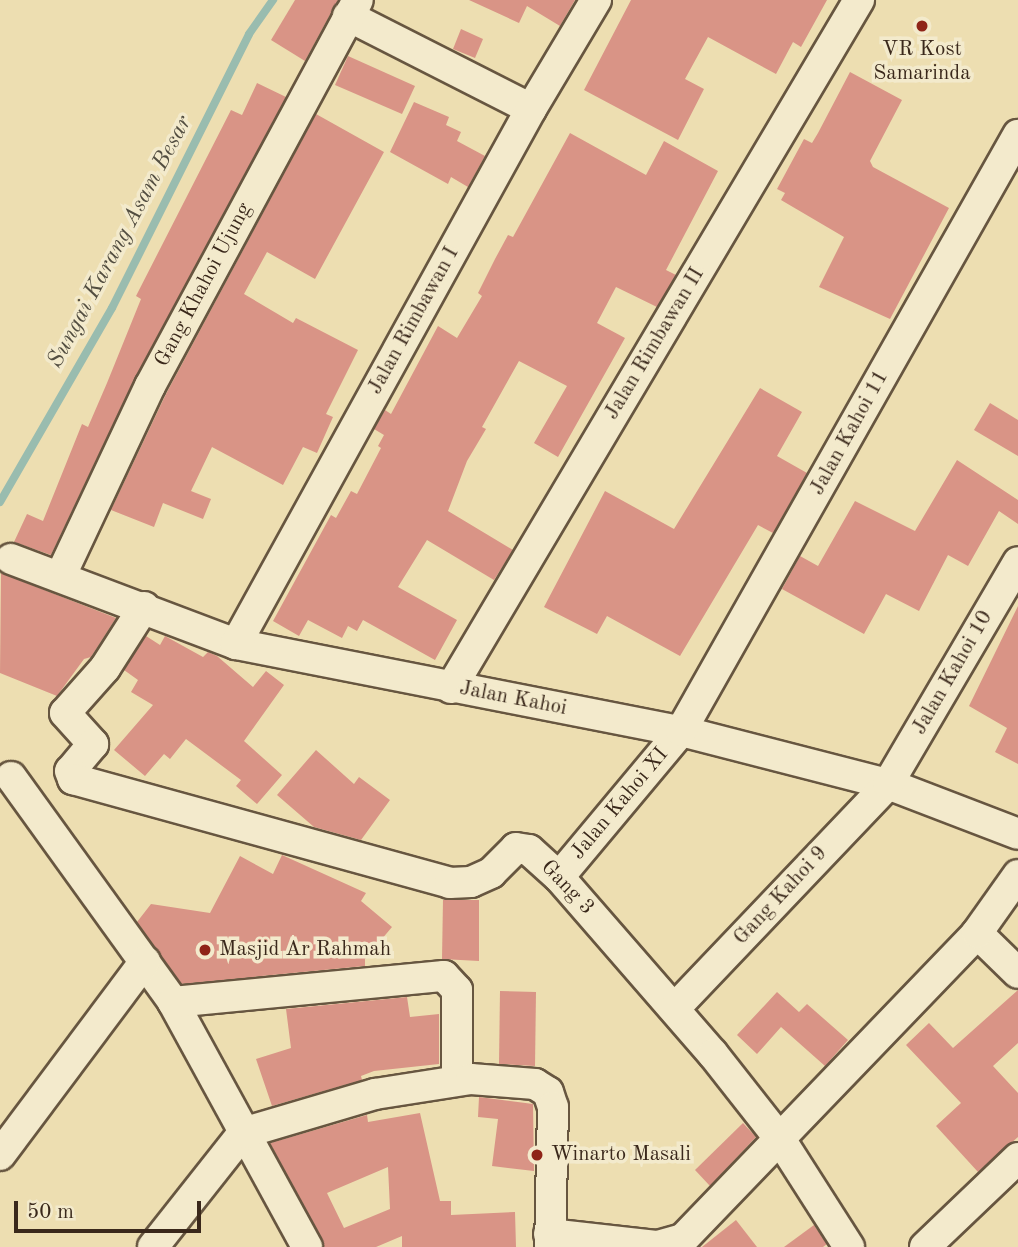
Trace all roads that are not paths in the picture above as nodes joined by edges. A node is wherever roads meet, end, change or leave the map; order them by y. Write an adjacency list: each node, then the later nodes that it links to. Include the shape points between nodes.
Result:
1 (596, 0): 4 (street, Jalan Rimbawan I)
2 (859, 0): 11 (street, Jalan Rimbawan II)
3 (353, 8): 4 (street); 8 (street, Gang Khahoi Ujung, via 150,386)
4 (531, 109): 10 (street, Jalan Rimbawan I)
5 (1018, 135): 12 (street, Jalan Kahoi 11)
6 (11, 558): 8 (street, Jalan Kahoi)
7 (1018, 562): 14 (street, Jalan Kahoi 10)
8 (61, 575): 9 (street, Jalan Kahoi)
9 (144, 607): 10 (street, Jalan Kahoi); 17 (street, Gang 3, via 105,668 66,712 93,744 71,771 80,782 450,883 471,882 491,873 516,848 529,850)
10 (236, 644): 11 (street, Jalan Kahoi)
11 (451, 688): 12 (street, Jalan Kahoi)
12 (681, 731): 14 (street, Jalan Kahoi); 17 (street, Jalan Kahoi XI)
13 (11, 777): 19 (street)
14 (888, 784): 15 (street, Jalan Kahoi); 22 (street, Gang Kahoi 9)
15 (1018, 834)
16 (1018, 875): 18 (street)
17 (559, 877): 22 (street, Gang 3)
18 (978, 933): 20 (street); 25 (street)
19 (145, 961): 21 (street); 26 (street)
20 (1018, 973)
21 (173, 1002): 23 (street, via 444,976 457,990); 24 (street)
22 (675, 1008): 25 (street, Gang 3)
23 (457, 1080): 24 (street, via 375,1094); 28 (street, via 535,1084 548,1092 553,1107)
24 (243, 1133): 30 (street); 31 (street)
25 (780, 1139): 29 (street); 32 (street, Gang 3)
26 (0, 1155)
27 (1018, 1158): 33 (street)
28 (549, 1241): 29 (street)
29 (686, 1243)
30 (153, 1247)
31 (307, 1247)
32 (849, 1247)
33 (925, 1247)

